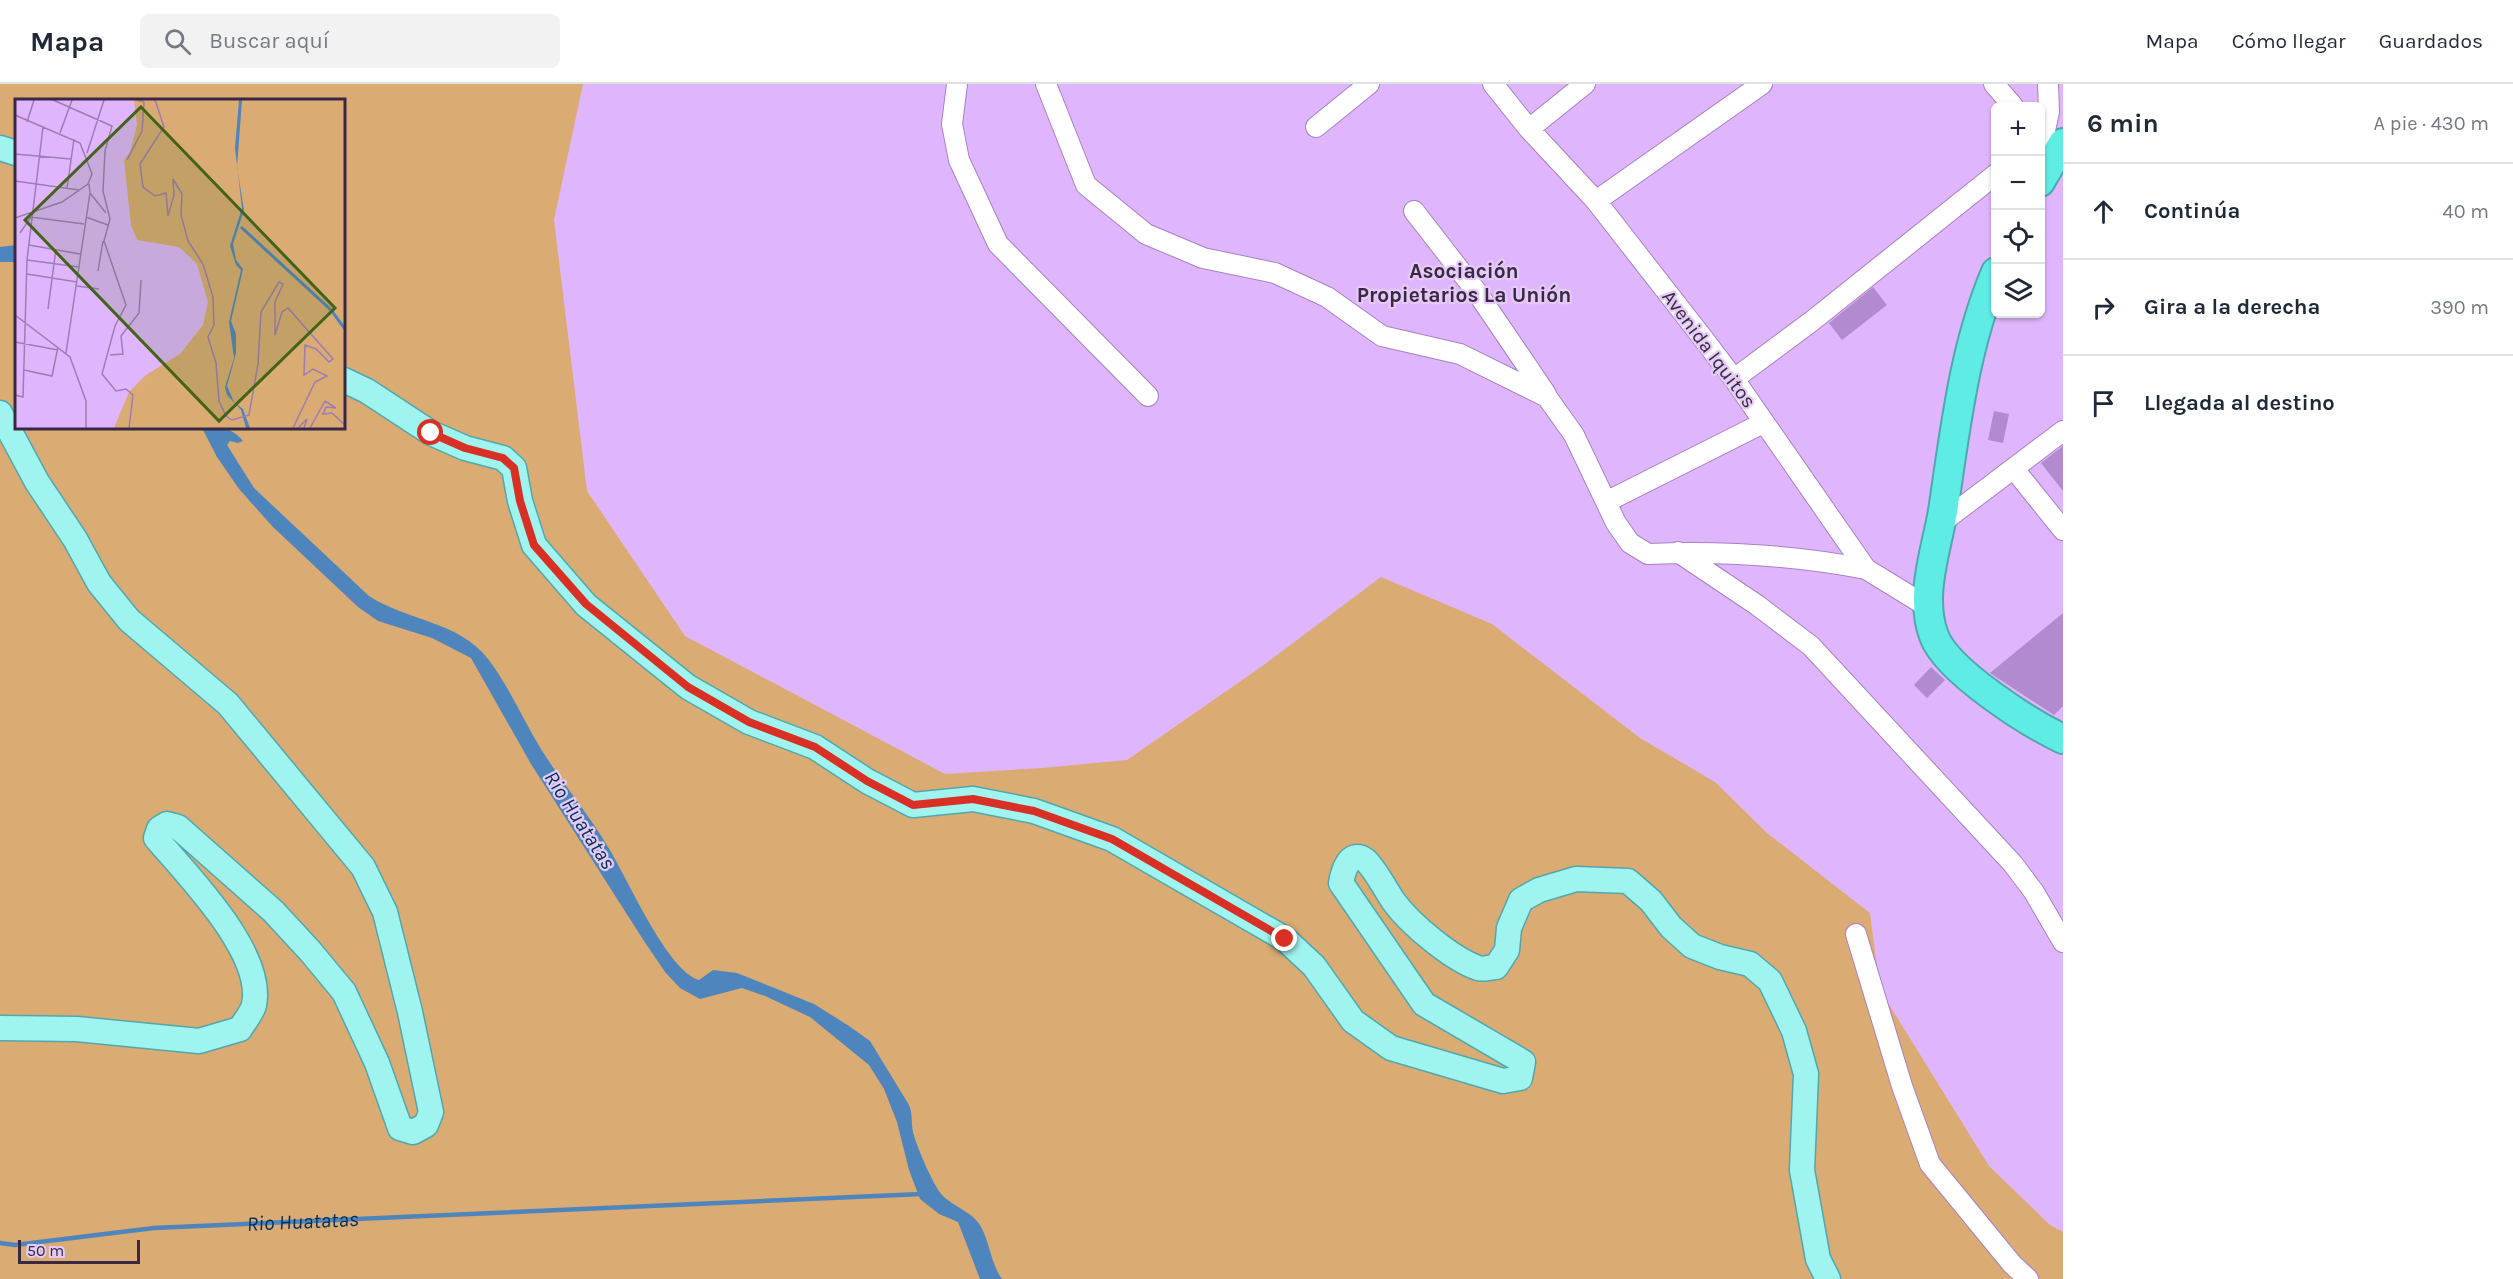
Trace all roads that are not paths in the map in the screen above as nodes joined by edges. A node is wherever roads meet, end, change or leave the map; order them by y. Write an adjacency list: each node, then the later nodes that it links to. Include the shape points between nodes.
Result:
1 (957, 84): 23 (street, via 952,124 959,160 998,244)
2 (1046, 84): 24 (street, via 1086,185 1146,234 1203,258 1275,273 1327,297 1382,336 1460,354)
3 (1369, 84): 11 (street)
4 (1493, 84): 12 (street, Avenida Iquitos)
5 (1585, 84): 12 (street)
6 (1762, 84): 9 (street)
7 (1994, 84): 10 (street)
8 (2048, 84): 13 (street)
9 (1741, 90): 18 (street)
10 (2010, 102)
11 (1316, 127)
12 (1529, 129): 18 (street, Avenida Iquitos)
13 (2052, 142): 16 (highway)
14 (0, 148): 15 (main road)
15 (15, 153)
16 (2045, 165)
17 (1991, 177): 21 (street)
18 (1596, 201): 21 (street, Avenida Iquitos)
19 (1414, 211): 24 (street, via 1476,291)
20 (1991, 285): 30 (highway, via 1965,371)
21 (1734, 379): 26 (street, Avenida Iquitos)
22 (345, 380): 39 (main road, via 431,433 465,448 503,458 514,468 534,545 586,604 688,687 749,722 815,747 913,805 973,799 1034,811 1112,839 1285,939 1314,966 1353,1022 1391,1048 1503,1081 1521,1078 1523,1062 1424,1004 1341,884 1349,860 1366,860 1396,905 1431,940 1479,969 1496,967 1507,950 1509,928 1521,900 1576,879 1628,881 1692,946 1750,964 1770,981 1794,1031 1806,1074 1803,1170 1818,1259)
23 (1148, 396)
24 (1547, 397): 29 (street, via 1574,435)
25 (0, 413): 38 (main road, via 99,583 129,620 228,704 363,867 385,912 431,1112 426,1125 413,1132 400,1128 377,1063 344,992 273,911 178,827 166,824 156,838 230,926 254,976 254,1006 240,1029 199,1041 77,1029)
26 (1763, 423): 29 (street); 33 (street, Avenida Iquitos)
27 (2063, 431): 28 (street)
28 (2014, 469): 30 (street); 31 (street)
29 (1606, 502): 32 (street, via 1625,536 1641,551)
30 (1941, 523): 34 (highway)
31 (2063, 530)
32 (1678, 552): 33 (street, via 1810,558); 37 (street, via 1811,646 2013,864)
33 (1866, 569): 34 (street, Avenida Iquitos)
34 (1928, 607): 35 (highway, via 1934,638 1961,672 2037,727)
35 (2063, 739)
36 (1856, 934): 40 (street, via 1929,1164)
37 (2063, 942)
38 (0, 1028)
39 (1827, 1279)
40 (2028, 1279)

